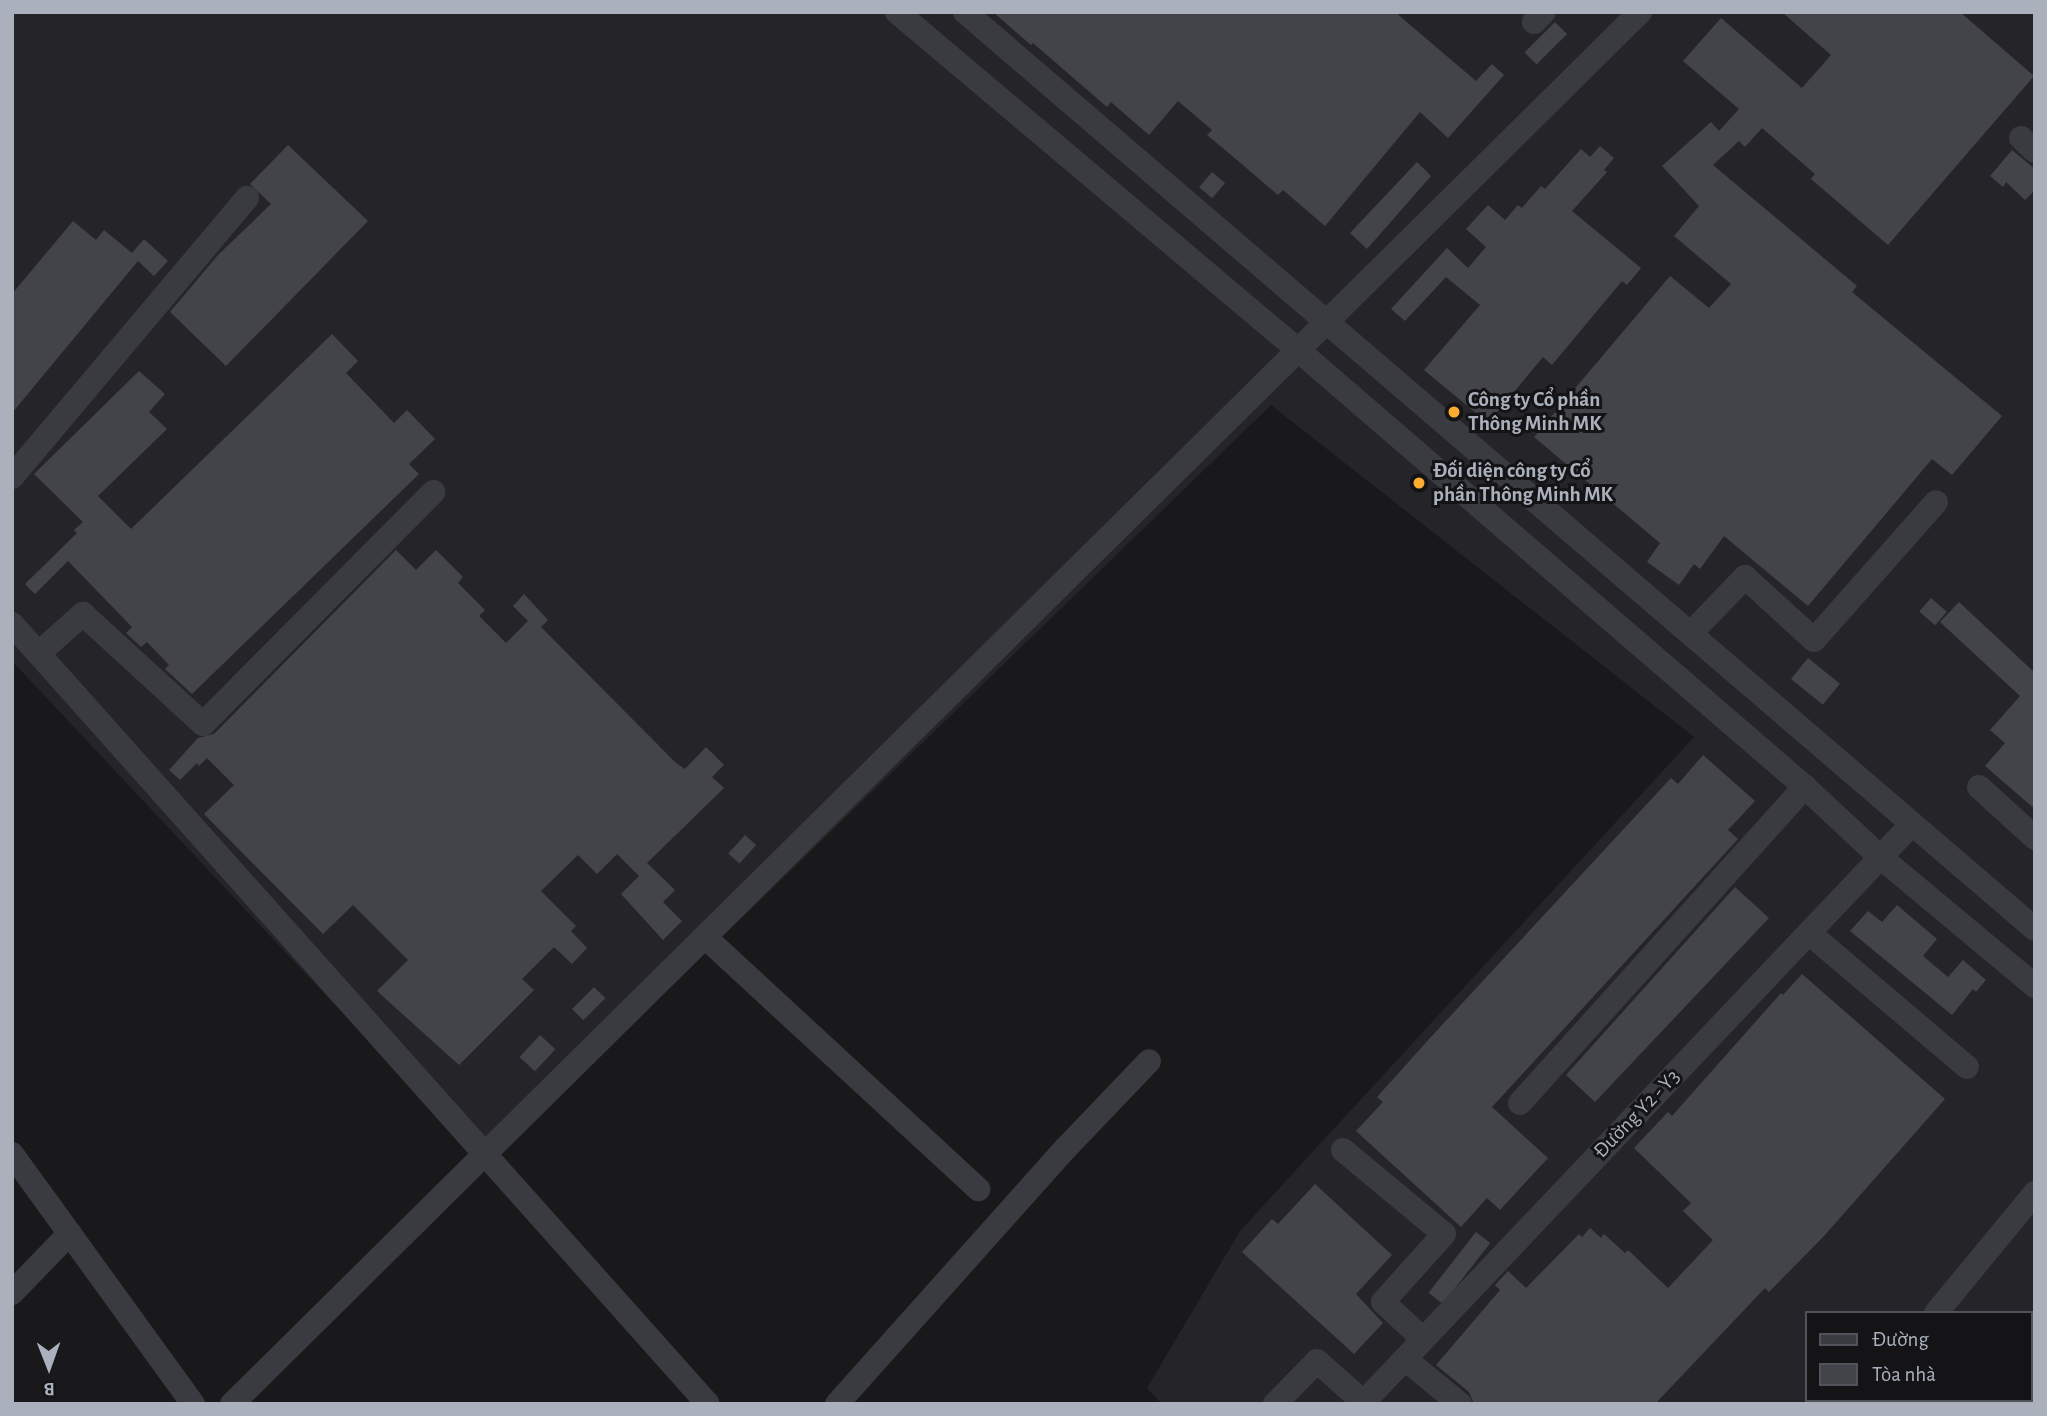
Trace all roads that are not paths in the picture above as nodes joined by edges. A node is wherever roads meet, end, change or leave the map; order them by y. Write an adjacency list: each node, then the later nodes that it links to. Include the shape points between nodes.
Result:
1 (897, 12): 6 (street)
2 (1640, 12): 5 (street)
3 (975, 15): 5 (street)
4 (247, 198): 7 (street)
5 (1327, 320): 6 (street); 11 (street)
6 (1297, 351): 13 (street); 20 (street)
7 (13, 474)
8 (433, 492): 12 (street, via 203,724 83,614)
9 (1936, 502): 11 (street, via 1814,640 1745,577)
10 (12, 624): 12 (street)
11 (1691, 633): 15 (street)
12 (39, 653): 27 (street)
13 (1805, 787): 17 (street); 24 (street)
14 (1979, 788): 16 (street)
15 (1912, 824): 17 (street, Đường Y2 - Y3); 18 (street)
16 (2035, 838)
17 (1880, 856): 19 (street, Đường Y2 - Y3); 21 (street)
18 (2035, 929)
19 (1809, 933): 23 (street); 33 (street, Đường Y2 - Y3)
20 (705, 937): 27 (street); 28 (street)
21 (2035, 986)
22 (1149, 1061): 39 (street)
23 (1967, 1067)
24 (1520, 1103)
25 (1343, 1150): 33 (street, via 1444,1234 1383,1302)
26 (12, 1154): 30 (street)
27 (485, 1154): 37 (street); 38 (street)
28 (978, 1189)
29 (2035, 1193): 32 (street)
30 (69, 1233): 31 (street); 36 (street)
31 (12, 1293)
32 (1938, 1311)
33 (1423, 1339): 34 (street, Đường Y2 - Y3)
34 (1405, 1359): 35 (street, Đường Y2 - Y3); 41 (street)
35 (1362, 1403): 40 (street, via 1317,1361)
36 (193, 1404)
37 (232, 1404)
38 (708, 1404)
39 (837, 1404)
40 (1275, 1404)
41 (1460, 1404)

